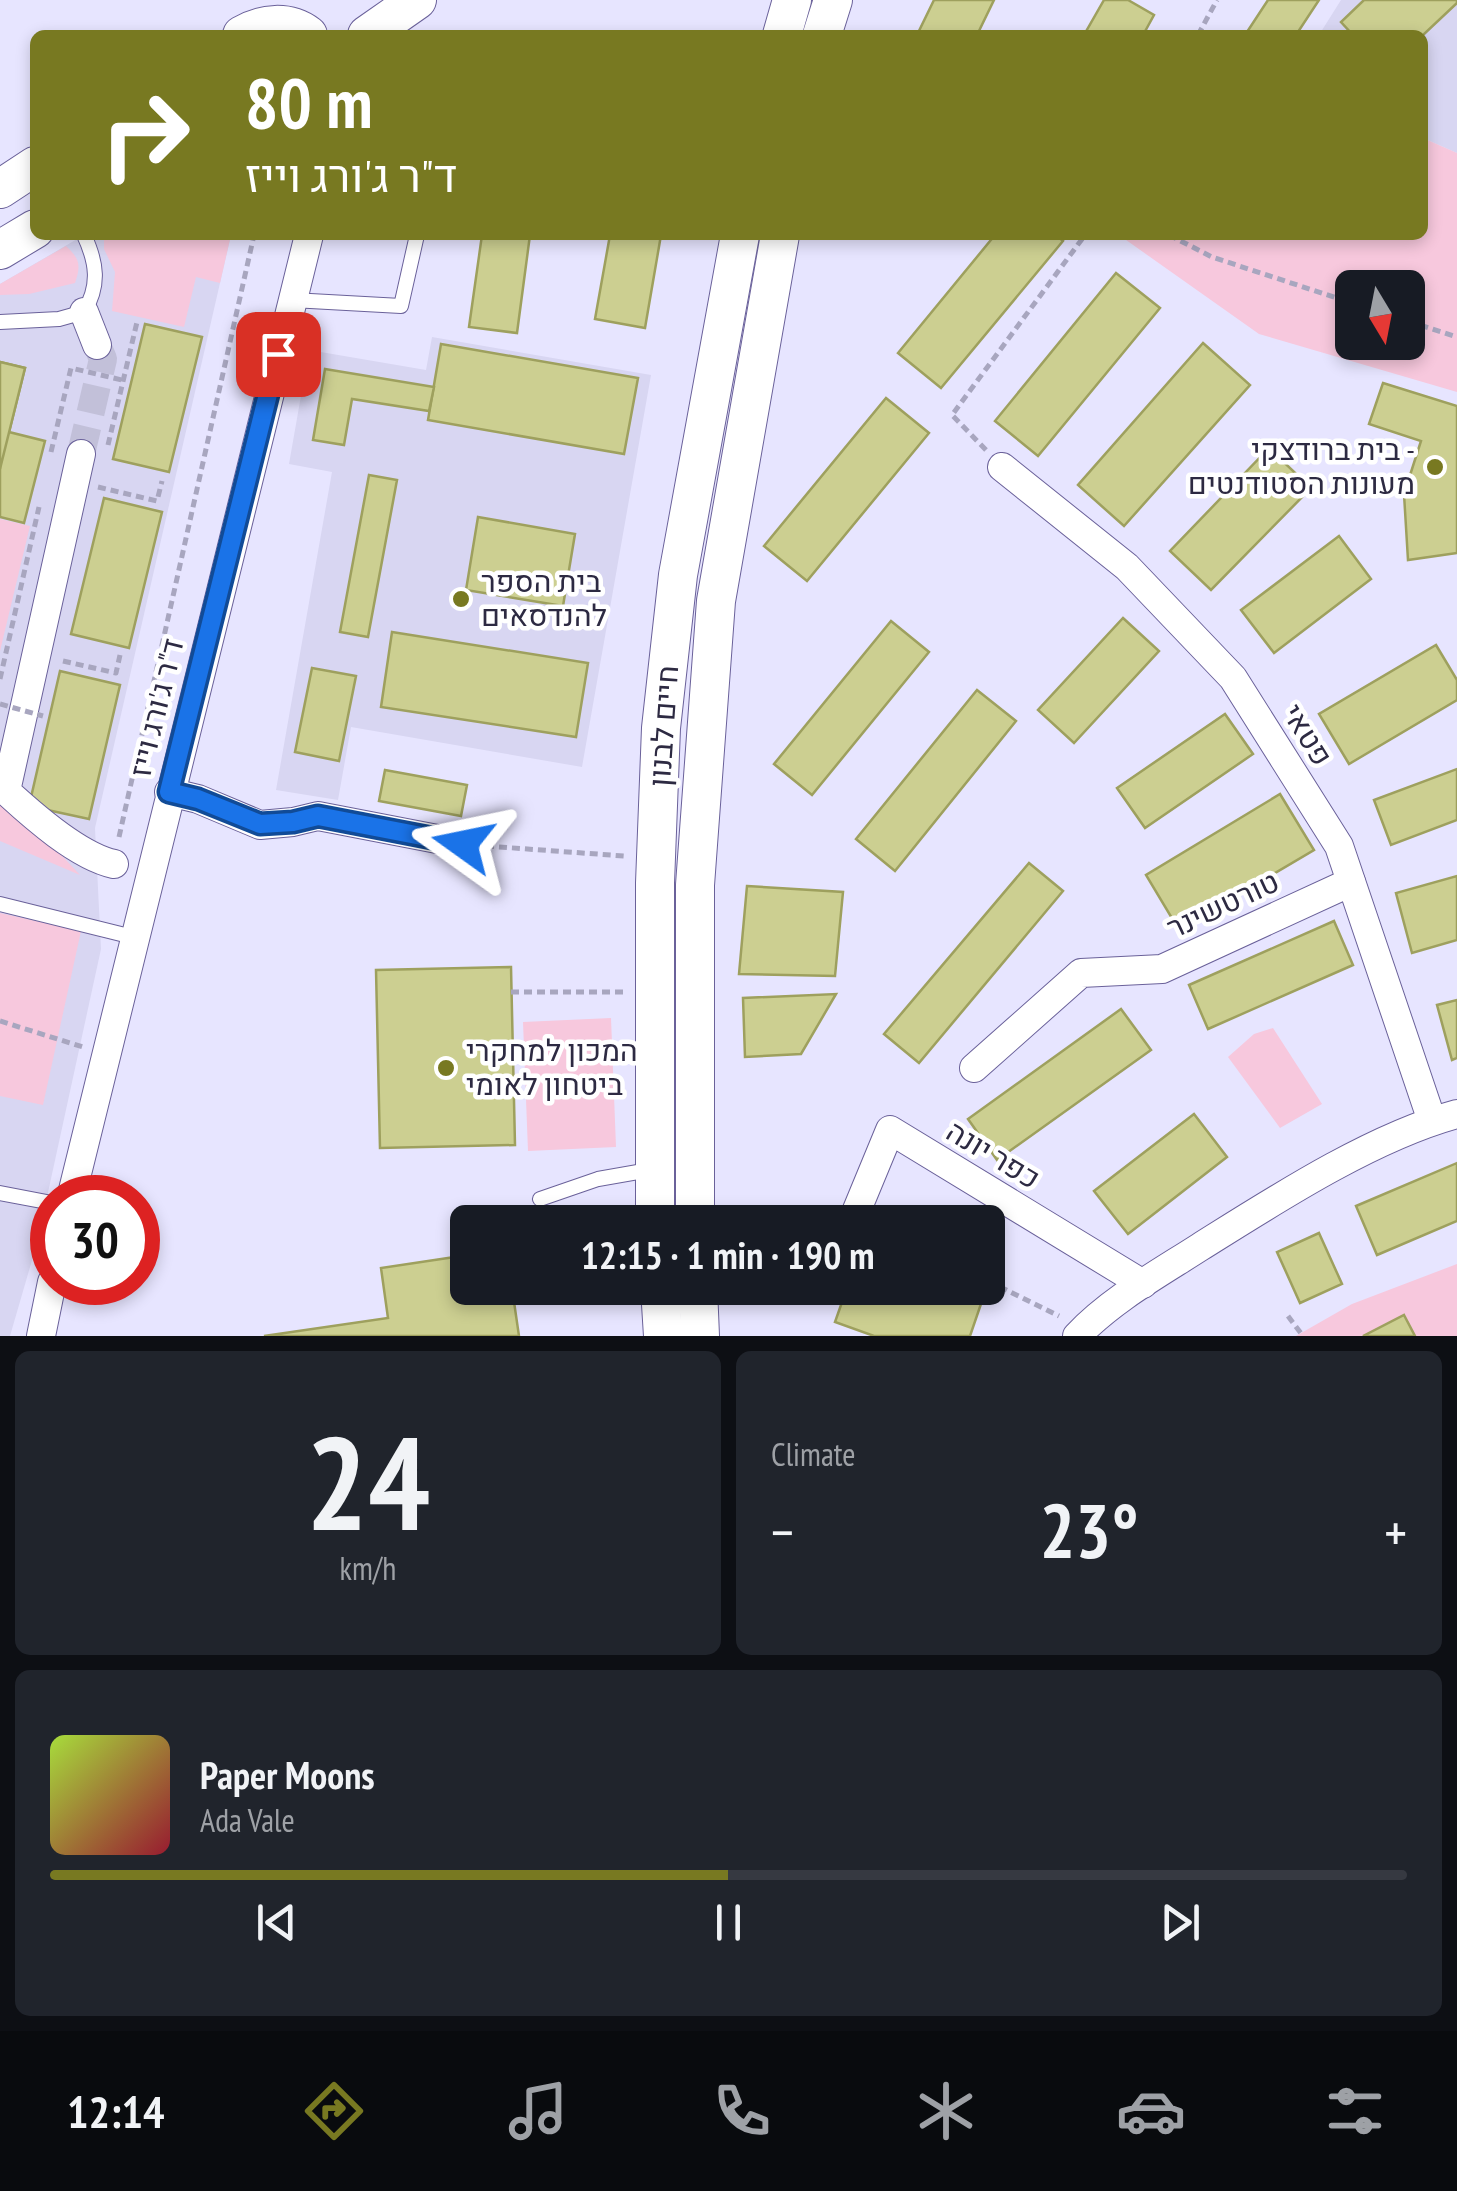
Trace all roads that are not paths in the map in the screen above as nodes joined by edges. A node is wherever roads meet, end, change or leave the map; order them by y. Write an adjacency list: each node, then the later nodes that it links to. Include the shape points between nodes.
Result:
1 (319, 0): 7 (main road)
2 (416, 0): 8 (main road)
3 (772, 0): 9 (main road)
4 (792, 0): 10 (main road)
5 (833, 0): 11 (main road)
6 (253, 30): 7 (main road)
7 (296, 30)
8 (374, 30)
9 (778, 30)
10 (781, 30)
11 (824, 30)
12 (30, 169): 13 (main road)
13 (0, 189)
14 (30, 232): 20 (main road)
15 (86, 240): 22 (lane, via 97,277)
16 (307, 240): 21 (street, ד"ר ג'ורג וייז)
17 (416, 240): 21 (lane, via 401,306)
18 (739, 240): 35 (main road, חיים לבנון, via 678,576 661,728)
19 (779, 240): 41 (main road, חיים לבנון, via 716,601 695,886)
20 (0, 250)
21 (292, 300): 27 (street, ד"ר ג'ורג וייז)
22 (84, 312): 23 (lane); 24 (street)
23 (0, 322)
24 (97, 346)
25 (81, 454): 29 (street, via 6,791 97,860)
26 (1002, 466): 30 (street, פטאי, via 1127,567 1233,678 1339,846)
27 (169, 792): 28 (street, via 260,824 318,816); 32 (street, ד"ר ג'ורג וייז)
28 (463, 844)
29 (114, 864)
30 (1351, 882): 33 (street, טורטשינר, via 1162,968 1081,973); 34 (street, פטאי)
31 (0, 904): 32 (lane)
32 (134, 937): 36 (street, ד"ר ג'ורג וייז)
33 (974, 1068)
34 (1444, 1117): 43 (street, via 1315,1177)
35 (654, 1169): 39 (lane); 40 (main road, חיים לבנון)
36 (77, 1175)
37 (0, 1193): 38 (lane)
38 (30, 1198)
39 (540, 1199)
40 (655, 1205)
41 (695, 1205)
42 (859, 1205): 43 (street, כפר יונה, via 890,1130)
43 (1143, 1284): 47 (street)
44 (47, 1305): 48 (street)
45 (661, 1305): 49 (main road)
46 (699, 1305): 50 (main road)
47 (1080, 1332)
48 (41, 1336)
49 (663, 1336)
50 (700, 1336)

